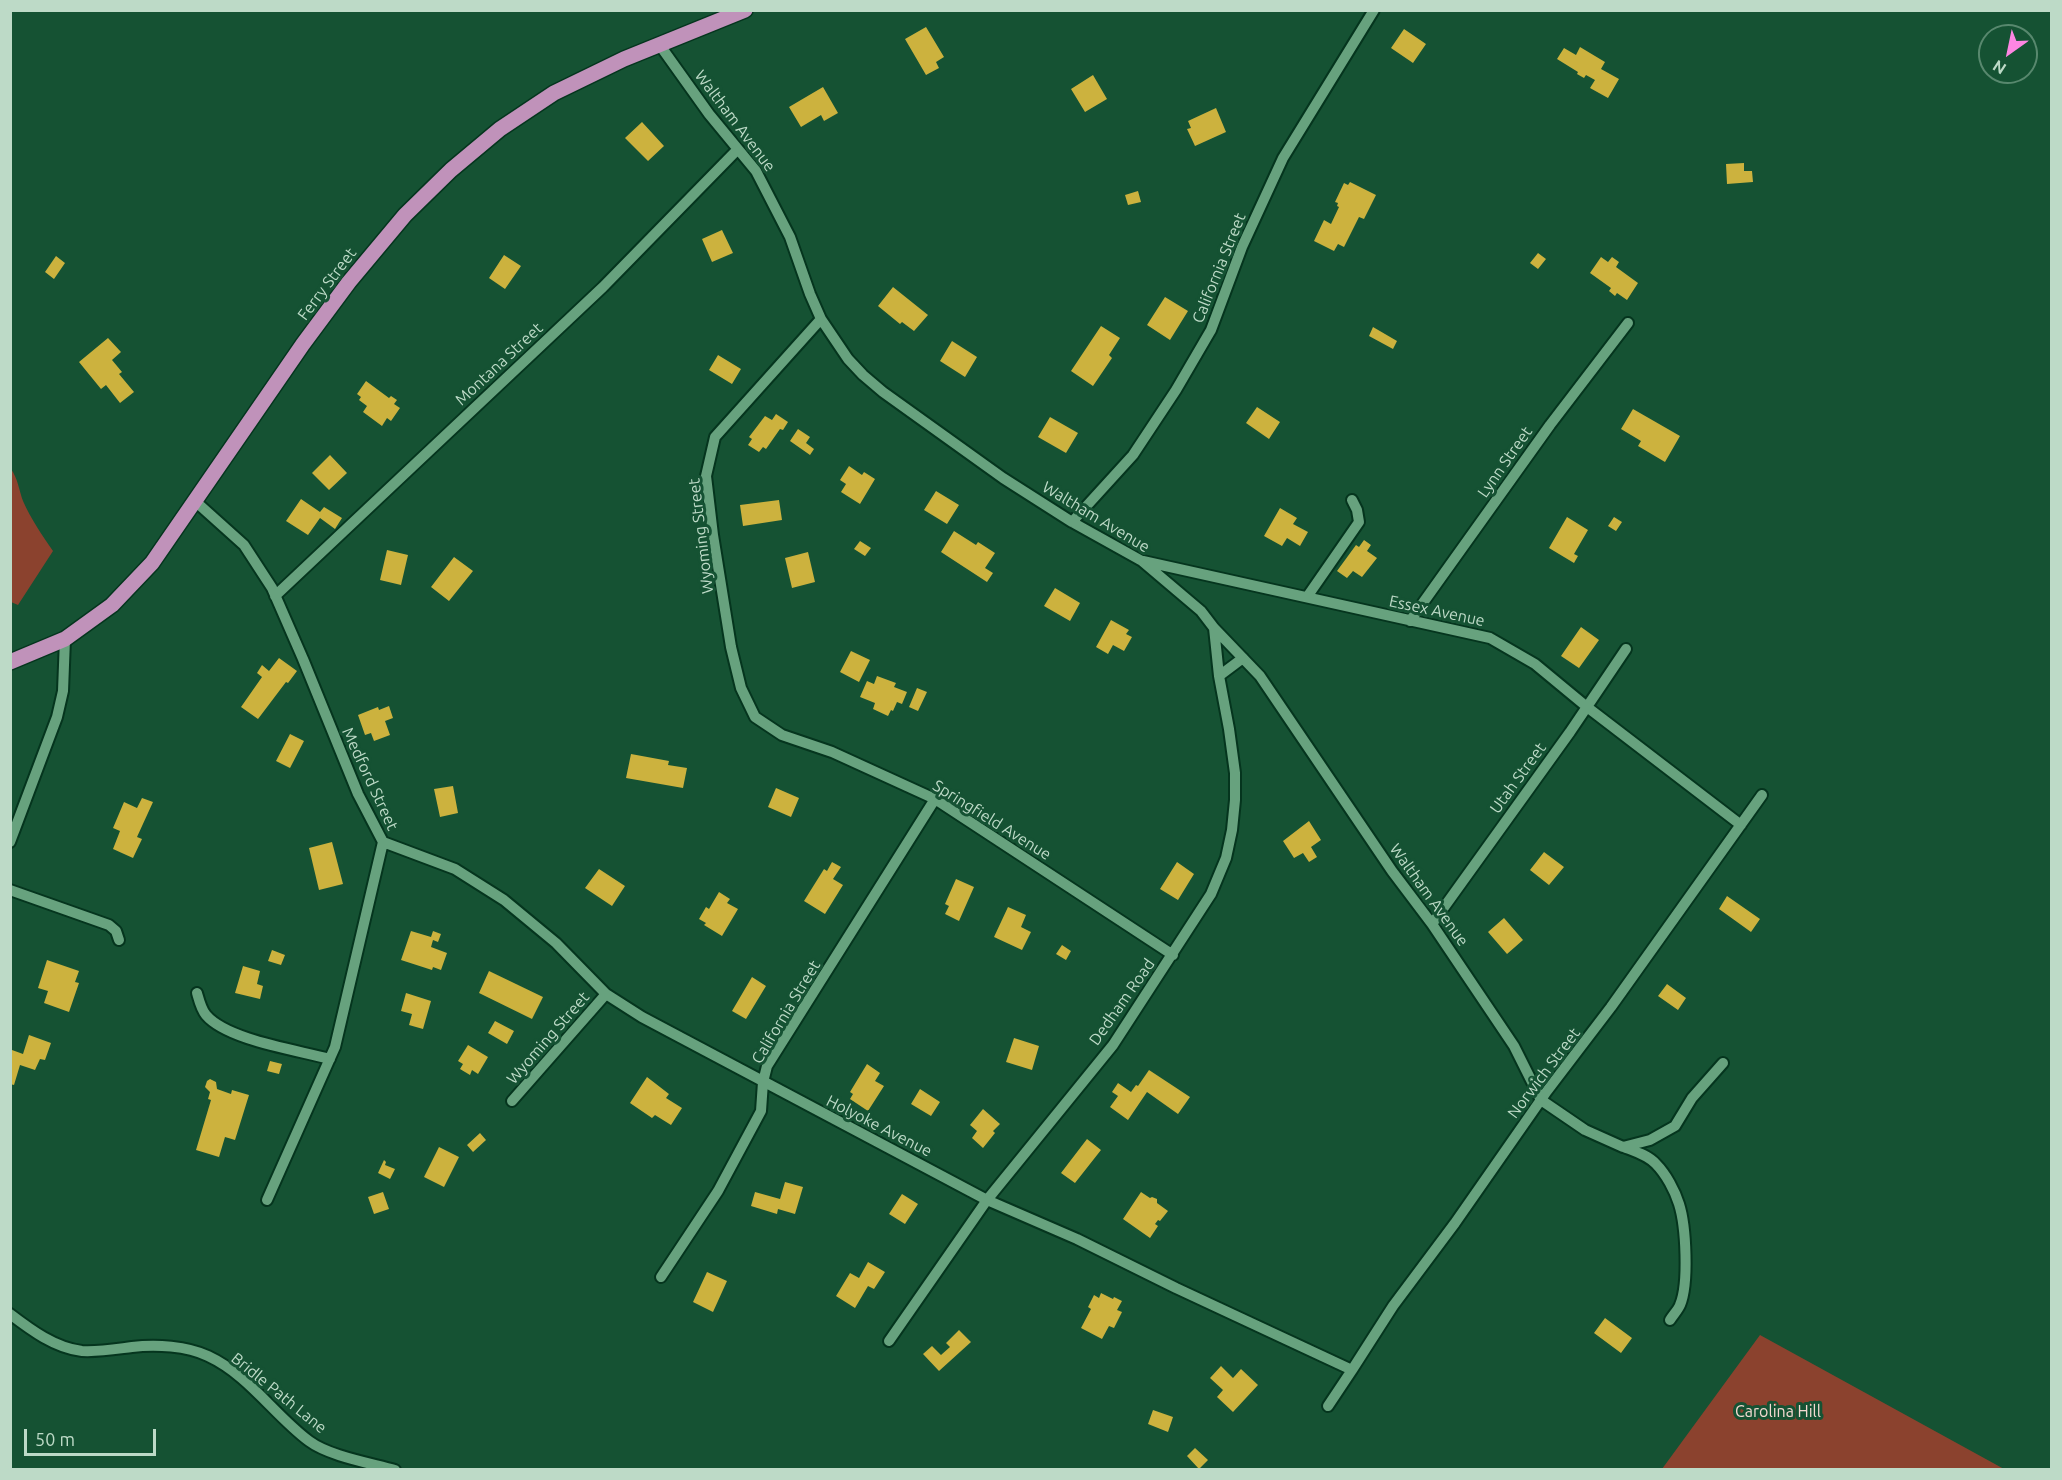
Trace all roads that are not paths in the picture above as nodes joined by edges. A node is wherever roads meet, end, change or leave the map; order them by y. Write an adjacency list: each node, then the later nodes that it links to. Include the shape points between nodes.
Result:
1 (745, 10): 3 (main road, Ferry Street)
2 (1374, 10): 9 (street, California Street, via 1283,158 1242,247 1211,330 1176,390 1133,455)
3 (659, 44): 4 (street, Waltham Avenue); 8 (main road, Ferry Street, via 588,75 526,110 427,192 349,282)
4 (738, 149): 5 (street, Waltham Avenue, via 756,171 780,214); 11 (street, Montana Street, via 603,287)
5 (821, 318): 9 (street, Waltham Avenue, via 848,358 883,392); 16 (street, Wyoming Street, via 716,437 706,476)
6 (1628, 323): 13 (street, Lynn Street)
7 (1352, 500): 12 (street, via 1359,522)
8 (195, 501): 11 (street, Medford Street, via 244,545); 15 (main road, Ferry Street, via 152,563 112,605)
9 (1072, 522): 10 (street, Waltham Avenue)
10 (1142, 561): 12 (street, Essex Avenue); 14 (street, Waltham Avenue, via 1201,611)
11 (275, 596): 26 (street, Medford Street, via 358,794)
12 (1307, 597): 13 (street, Essex Avenue)
13 (1410, 621): 21 (street, Essex Avenue, via 1490,638 1535,664)
14 (1214, 628): 18 (street, Waltham Avenue); 20 (street, Dedham Road)
15 (65, 639): 19 (main road, Ferry Street); 25 (street, via 63,691 57,717)
16 (731, 647): 23 (street, Springfield Avenue, via 741,688 755,717 782,735 832,752)
17 (1626, 649): 21 (street, Utah Street)
18 (1243, 658): 20 (street); 28 (street, Waltham Avenue, via 1260,676)
19 (10, 662)
20 (1219, 676): 30 (street, Dedham Road, via 1234,773 1232,830 1226,858 1211,894)
21 (1587, 707): 24 (street, Essex Avenue); 28 (street, Utah Street)
22 (1762, 795): 24 (street, Norwich Street)
23 (935, 799): 30 (street, Springfield Avenue); 35 (street, California Street, via 767,1066)
24 (1741, 825): 36 (street, Norwich Street)
25 (10, 842)
26 (383, 842): 32 (street, Holyoke Avenue, via 455,869 504,900 556,943); 33 (street, Medford Street)
27 (10, 890): 29 (street, via 109,925)
28 (1432, 924): 36 (street, Waltham Avenue, via 1514,1046)
29 (119, 940)
30 (1173, 955): 40 (street, Dedham Road, via 1113,1045)
31 (197, 993): 33 (street, via 204,1013 224,1029)
32 (606, 994): 35 (street, Holyoke Avenue); 37 (street, Wyoming Street)
33 (330, 1059): 39 (street, Medford Street)
34 (1723, 1063): 38 (street, via 1692,1098 1675,1126 1650,1140)
35 (763, 1082): 40 (street, Holyoke Avenue); 41 (street, California Street, via 761,1111 718,1191)
36 (1541, 1100): 38 (street, via 1585,1130); 45 (street, Norwich Street, via 1393,1306)
37 (512, 1101)
38 (1623, 1147): 43 (street, via 1656,1163 1679,1204 1685,1244 1684,1288 1680,1305)
39 (267, 1200)
40 (987, 1200): 44 (street, Dedham Road); 45 (street, Holyoke Avenue)
41 (661, 1277)
42 (10, 1314): 47 (street, Bridle Path Lane, via 29,1329 81,1351 155,1346 208,1356 260,1395 311,1443)
43 (1670, 1320)
44 (889, 1341)
45 (1353, 1370): 46 (street)
46 (1328, 1406)
47 (395, 1470)

